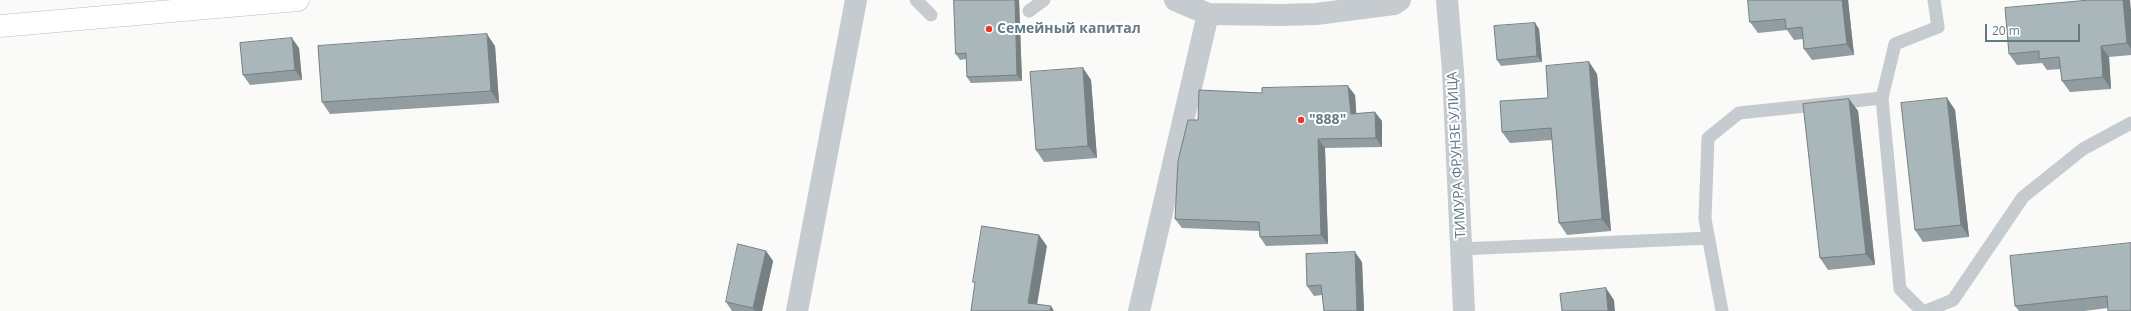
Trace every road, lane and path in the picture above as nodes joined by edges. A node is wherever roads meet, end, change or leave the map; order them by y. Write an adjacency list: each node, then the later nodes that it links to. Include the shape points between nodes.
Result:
1 (298, 0): 12 (main road)
2 (856, 0): 17 (street)
3 (916, 0): 11 (lane)
4 (1044, 0): 9 (lane)
5 (1175, 0): 10 (street)
6 (1400, 0): 10 (street, via 1394,4 1316,14)
7 (1447, 0): 16 (street, ТИМУРА ФРУНЗЕ УЛИЦА, via 1453,71)
8 (1934, 0): 13 (lane, via 1938,27 1895,44)
9 (1030, 11)
10 (1208, 14): 18 (street)
11 (931, 15)
12 (0, 26)
13 (1882, 98): 15 (lane, via 1738,113 1708,138 1705,219); 21 (lane, via 1900,289)
14 (2131, 123): 22 (lane, via 2083,149 2023,197 1953,300)
15 (1709, 238): 16 (lane); 20 (lane)
16 (1461, 249): 19 (street, ТИМУРА ФРУНЗЕ УЛИЦА)
17 (797, 311)
18 (1139, 311)
19 (1464, 311)
20 (1722, 311)
21 (1922, 311)
22 (1926, 311)

